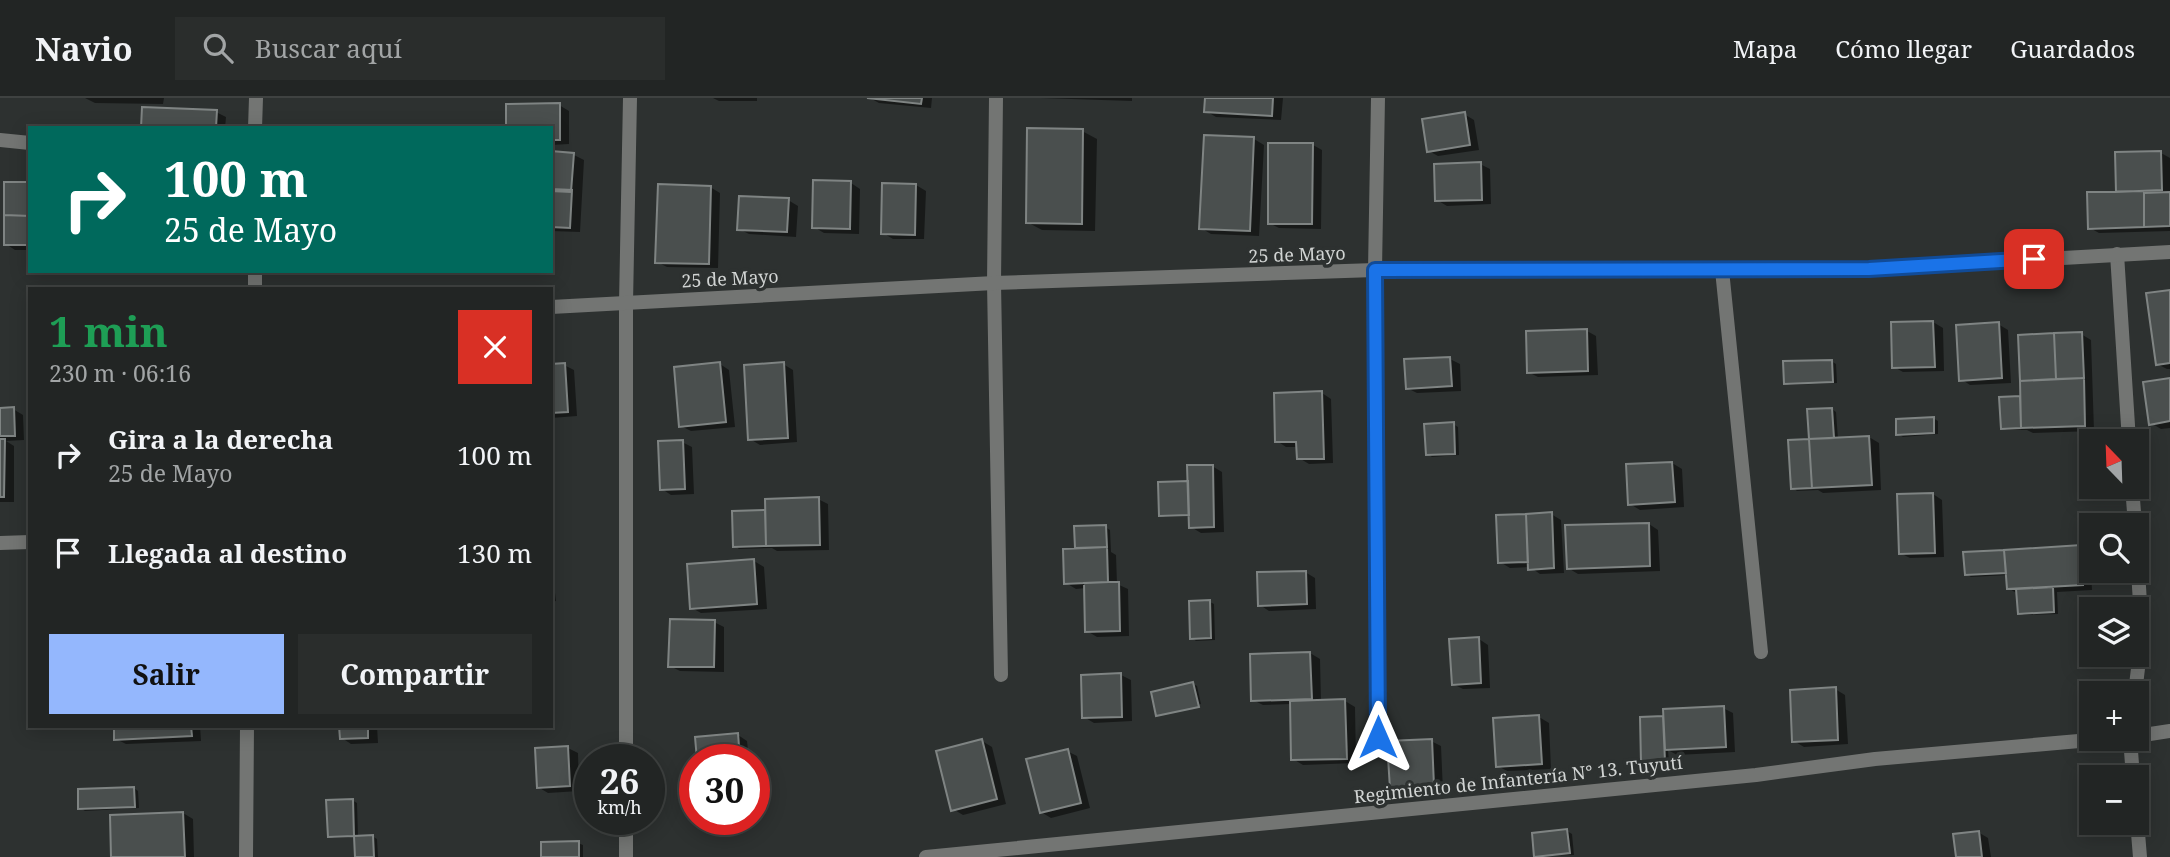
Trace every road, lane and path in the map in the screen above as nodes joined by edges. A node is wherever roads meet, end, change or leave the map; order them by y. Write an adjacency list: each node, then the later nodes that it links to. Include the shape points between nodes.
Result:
1 (256, 98): 5 (street)
2 (629, 98): 13 (street)
3 (996, 98): 12 (street)
4 (1378, 98): 10 (street)
5 (255, 126)
6 (0, 140): 7 (street)
7 (28, 142)
8 (2170, 252): 9 (street, 25 de Mayo)
9 (2117, 254): 11 (street, 25 de Mayo, via 1869,269); 15 (street)
10 (1375, 270): 11 (street, 25 de Mayo); 12 (street, 25 de Mayo); 25 (street)
11 (1722, 270): 19 (street)
12 (994, 283): 13 (street, 25 de Mayo); 20 (street)
13 (626, 303): 14 (street, 25 de Mayo); 27 (street)
14 (553, 307)
15 (2128, 429)
16 (28, 542): 17 (street)
17 (0, 543)
18 (2139, 583): 21 (street, via 2142,636)
19 (1761, 652)
20 (1001, 675)
21 (2136, 681)
22 (247, 728): 30 (street)
23 (2170, 731): 24 (street)
24 (2149, 734)
25 (1378, 737)
26 (2079, 741): 32 (street, Regimiento de Infantería N° 13. Tuyutí)
27 (626, 744)
28 (626, 835): 31 (street)
29 (2138, 835): 33 (street)
30 (246, 857)
31 (626, 857)
32 (926, 857)
33 (2140, 857)

